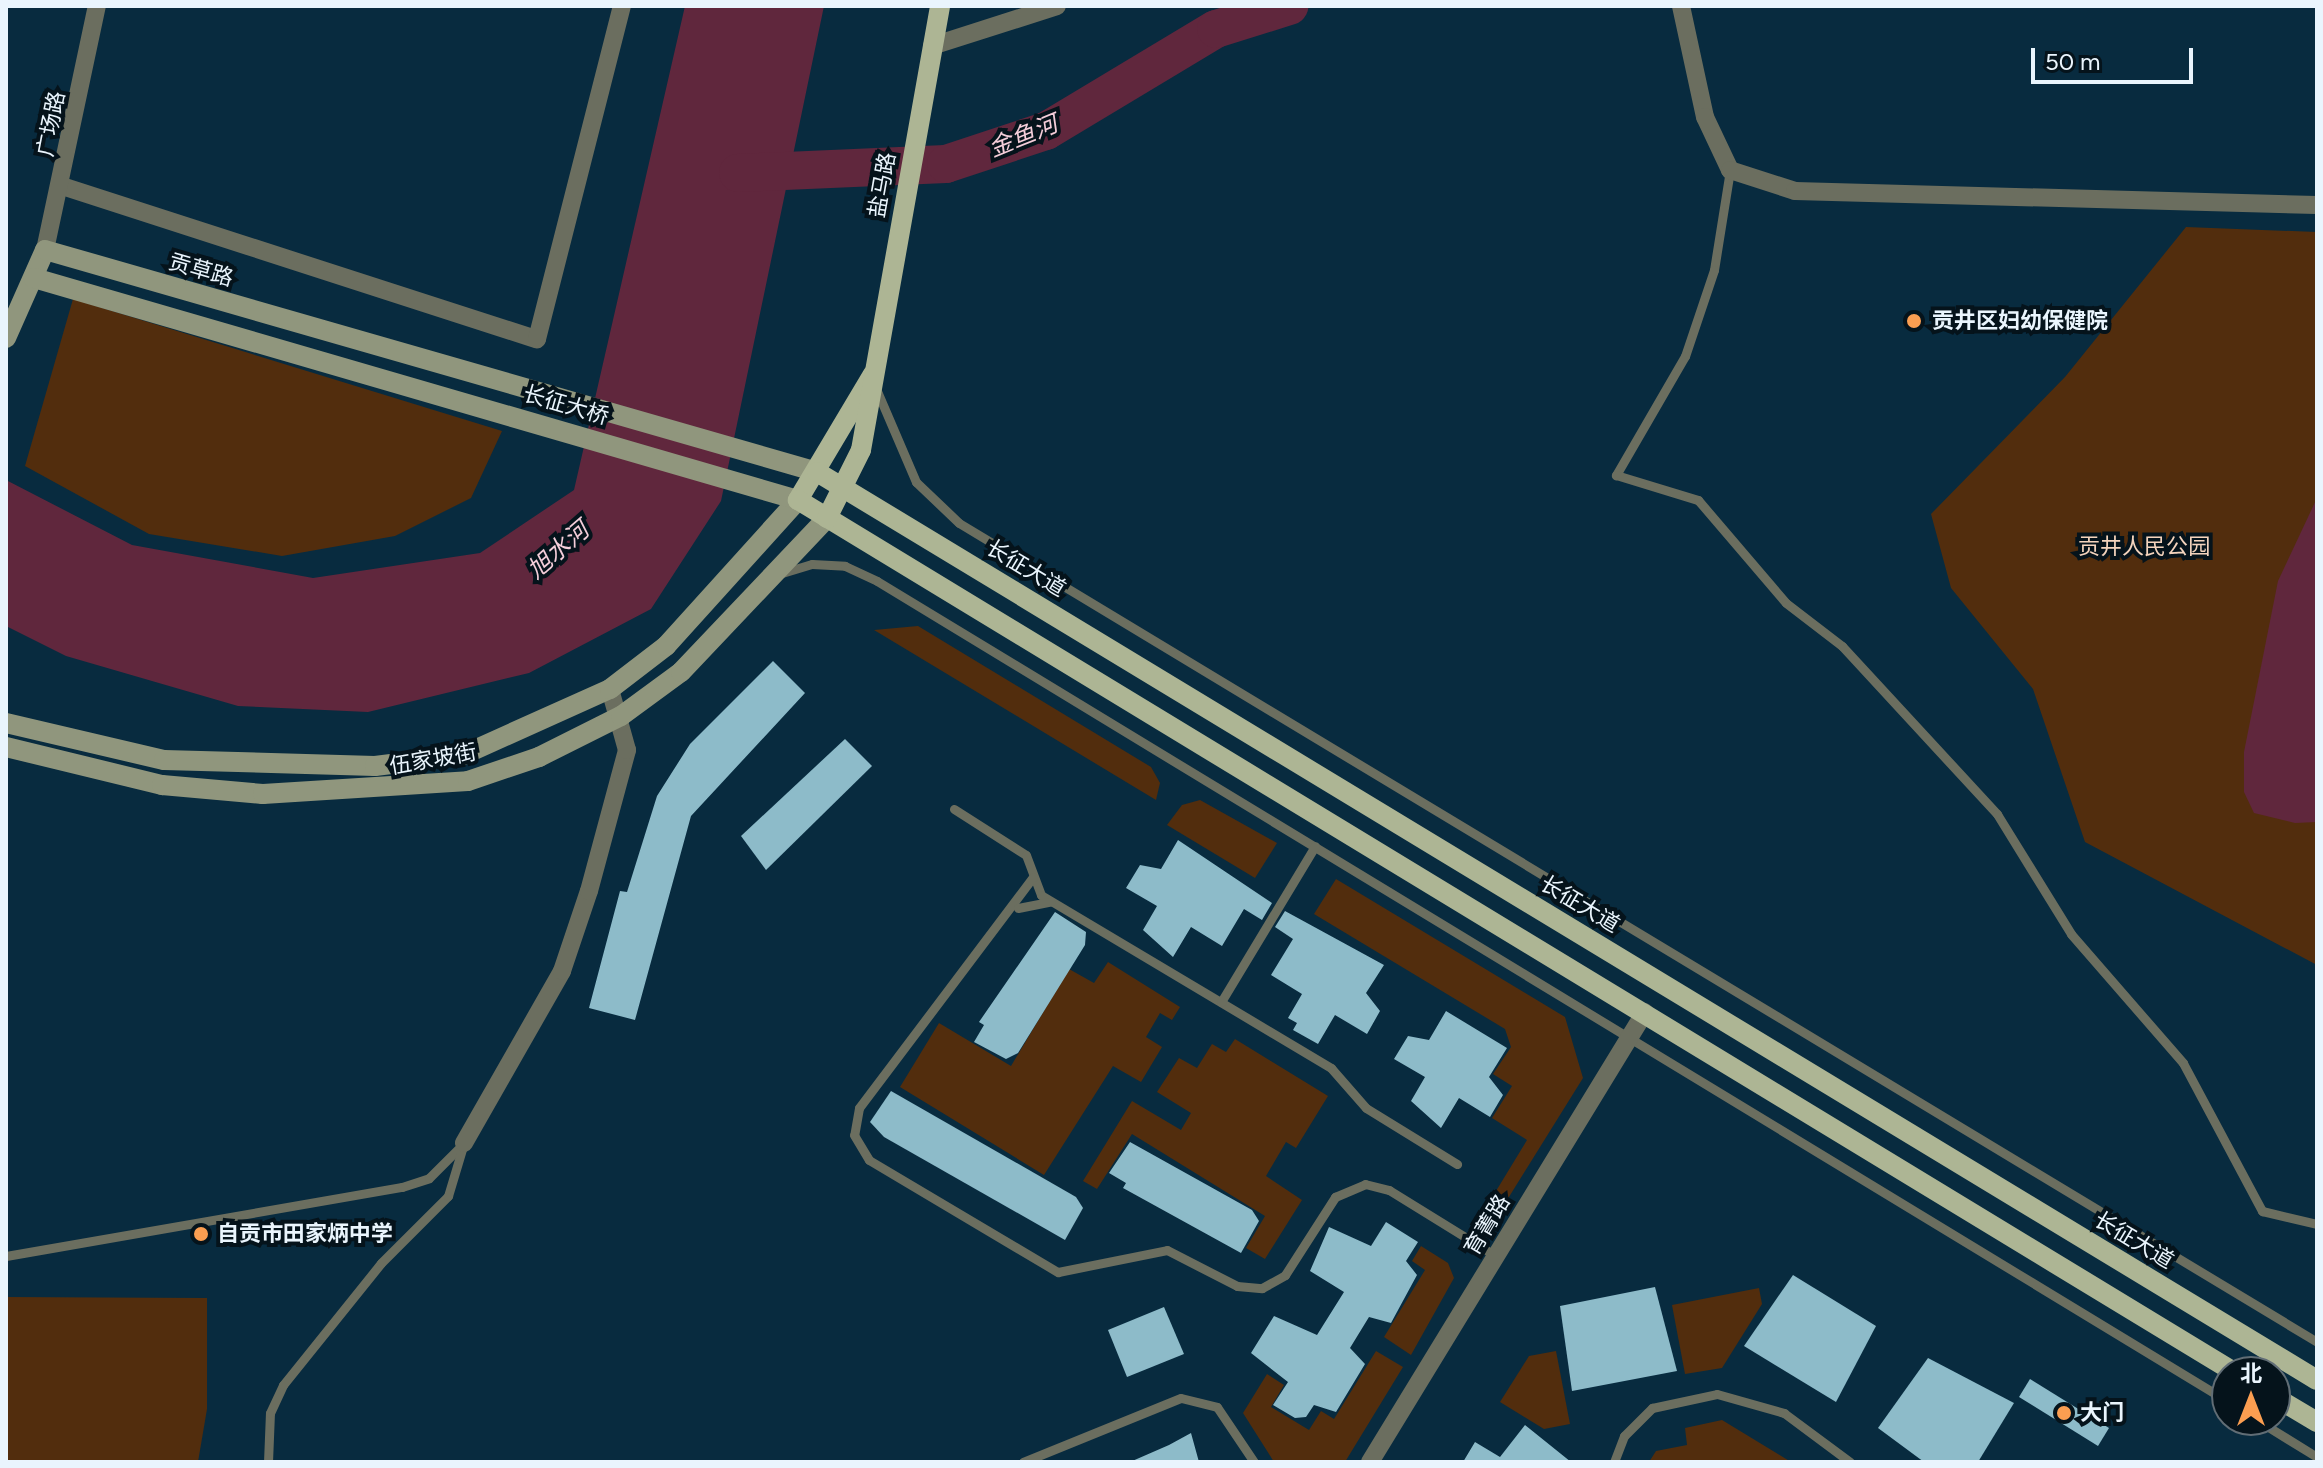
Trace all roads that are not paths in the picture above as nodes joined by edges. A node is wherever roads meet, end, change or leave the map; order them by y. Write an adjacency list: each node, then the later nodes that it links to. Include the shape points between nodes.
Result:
1 (97, 6): 8 (street, 广场路)
2 (622, 6): 8 (street, via 537,339)
3 (940, 6): 6 (main road, 盐马路)
4 (1057, 6): 6 (street)
5 (1681, 6): 7 (street, via 1705,117)
6 (932, 46): 14 (main road, 盐马路)
7 (1730, 170): 9 (street, via 1795,191); 34 (lane, via 1714,270 1685,356 1616,475 1698,500 1786,603 1842,646 1997,814 2071,934 2183,1063 2262,1211)
8 (62, 186): 10 (street, 广场路)
9 (2317, 205)
10 (45, 250): 11 (street); 13 (street, 贡草路)
11 (34, 278): 12 (street); 17 (street, 长征大桥)
12 (6, 338)
13 (372, 345): 15 (street, 长征大桥)
14 (873, 374): 15 (main road); 16 (main road, 盐马路); 37 (lane, via 916,482 959,523)
15 (817, 472): 16 (main road, 长征大道); 17 (main road)
16 (849, 486): 18 (main road); 39 (main road, 长征大道)
17 (798, 500): 18 (main road); 20 (street, 伍家坡街, via 666,646)
18 (827, 518): 19 (street, 伍家坡街); 30 (main road)
19 (771, 576): 21 (street, 伍家坡街, via 681,672); 25 (lane, via 812,564 845,566 877,581)
20 (610, 689): 21 (street); 22 (street, 伍家坡街, via 463,755 375,766 164,760)
21 (621, 716): 23 (street, 伍家坡街, via 539,757 468,781 379,792 263,794 162,785); 32 (street, via 627,750 562,971)
22 (6, 723)
23 (6, 747)
24 (954, 809): 26 (lane, via 1021,850)
25 (1315, 846): 29 (lane); 31 (lane)
26 (1033, 877): 27 (lane); 28 (lane)
27 (1053, 902): 28 (lane, via 1033,902); 29 (lane)
28 (1009, 915): 36 (lane, via 859,1108 854,1135 875,1165 1058,1272 1167,1250 1237,1286 1262,1288 1285,1275 1335,1197 1365,1184 1389,1190)
29 (1221, 1002): 33 (lane, via 1331,1068 1366,1108)
30 (1645, 1012): 31 (street, 育菁路); 38 (main road)
31 (1630, 1036): 36 (street, 育菁路); 40 (lane)
32 (464, 1143): 35 (lane, via 429,1178 402,1187); 45 (lane, via 448,1196 381,1263 283,1385 270,1413)
33 (1457, 1164)
34 (2317, 1224)
35 (6, 1256)
36 (1496, 1256): 48 (street, 育菁路)
37 (2317, 1342)
38 (2211, 1358)
39 (2317, 1380)
40 (2211, 1391)
41 (2291, 1407): 42 (main road)
42 (2317, 1422)
43 (2283, 1436): 44 (lane)
44 (2317, 1457)
45 (268, 1462)
46 (1023, 1462): 47 (lane, via 1181,1398 1217,1407)
47 (1254, 1462)
48 (1370, 1462)
49 (1614, 1462): 50 (lane, via 1624,1436 1652,1408 1717,1394 1772,1407)
50 (1850, 1462)

